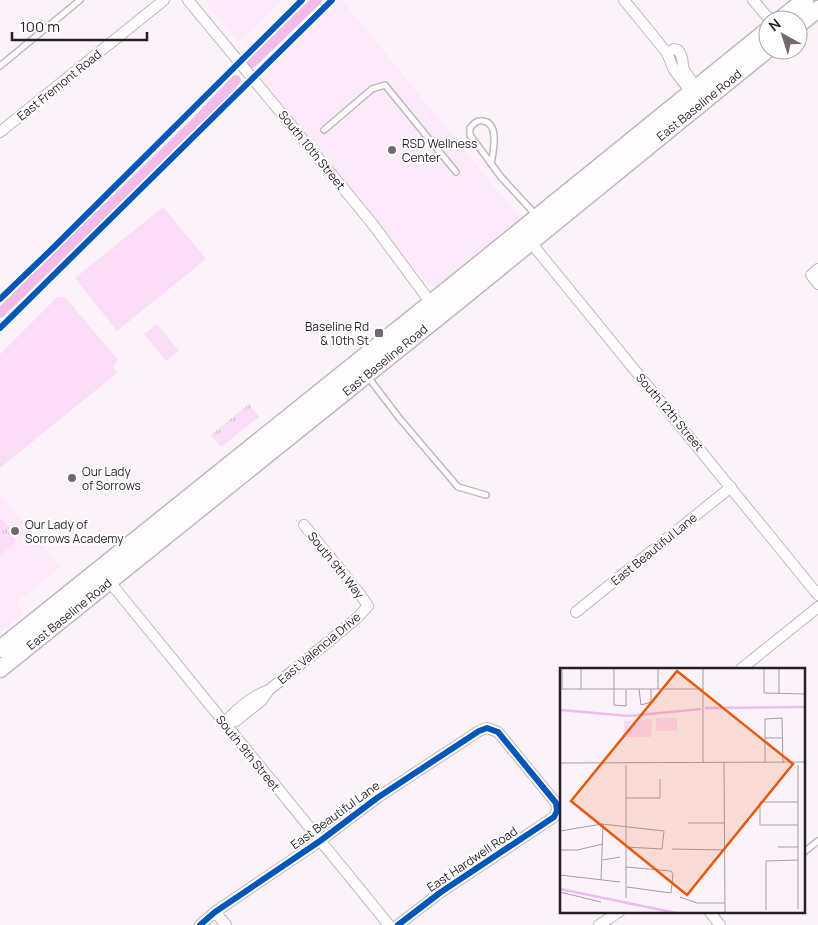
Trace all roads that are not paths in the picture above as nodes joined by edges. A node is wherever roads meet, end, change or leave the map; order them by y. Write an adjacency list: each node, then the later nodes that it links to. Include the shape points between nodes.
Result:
1 (80, 0): 13 (lane)
2 (164, 0): 16 (street, East Fremont Road)
3 (188, 0): 24 (street, South 10th Street, via 371,222)
4 (624, 0): 14 (street, via 667,53 678,50)
5 (753, 0): 8 (street)
6 (804, 0): 9 (main road)
7 (818, 9): 10 (main road)
8 (762, 10)
9 (792, 10)
10 (808, 17)
11 (758, 38): 14 (main road, East Baseline Road)
12 (758, 56): 17 (main road, East Baseline Road)
13 (0, 66)
14 (694, 90): 17 (main road, East Baseline Road)
15 (324, 130): 19 (lane, via 372,90 384,85)
16 (0, 132)
17 (653, 133): 20 (main road, East Baseline Road); 21 (main road, East Baseline Road)
18 (492, 164): 18 (lane, via 470,135 470,128 481,120 492,128 495,138); 20 (lane)
19 (456, 172)
20 (537, 217): 21 (main road, East Baseline Road)
21 (526, 236): 24 (main road, East Baseline Road); 27 (street, South 12th Street)
22 (814, 272): 23 (street)
23 (818, 284)
24 (436, 309): 25 (main road, East Baseline Road); 26 (main road, East Baseline Road)
25 (366, 375): 26 (main road, East Baseline Road); 28 (lane, via 458,487)
26 (283, 432): 30 (main road, East Baseline Road)
27 (731, 487): 31 (street, South 12th Street); 34 (street, East Beautiful Lane)
28 (486, 495)
29 (304, 525): 32 (street, South 9th Way)
30 (104, 575): 35 (main road, East Baseline Road); 37 (main road, East Baseline Road); 38 (street, South 9th Street)
31 (818, 595)
32 (368, 606): 38 (street, East Valencia Drive, via 269,690 262,700 236,721)
33 (818, 606): 36 (street)
34 (576, 612)
35 (0, 649)
36 (742, 668)
37 (0, 669)
38 (224, 724): 40 (street, South 9th Street)
39 (487, 728): 40 (street, East Beautiful Lane, via 479,730 376,798); 49 (street, East Hardwell Road, via 498,732 556,803 557,811 545,824 440,892)
40 (320, 841): 43 (street, East Beautiful Lane); 48 (street, South 9th Street)
41 (818, 841): 42 (lane)
42 (806, 850)
43 (215, 912): 46 (street, East Beautiful Lane); 47 (street)
44 (618, 912): 50 (street)
45 (710, 912): 51 (street)
46 (200, 925)
47 (226, 925)
48 (389, 925)
49 (398, 925)
50 (599, 925)
51 (720, 925)

